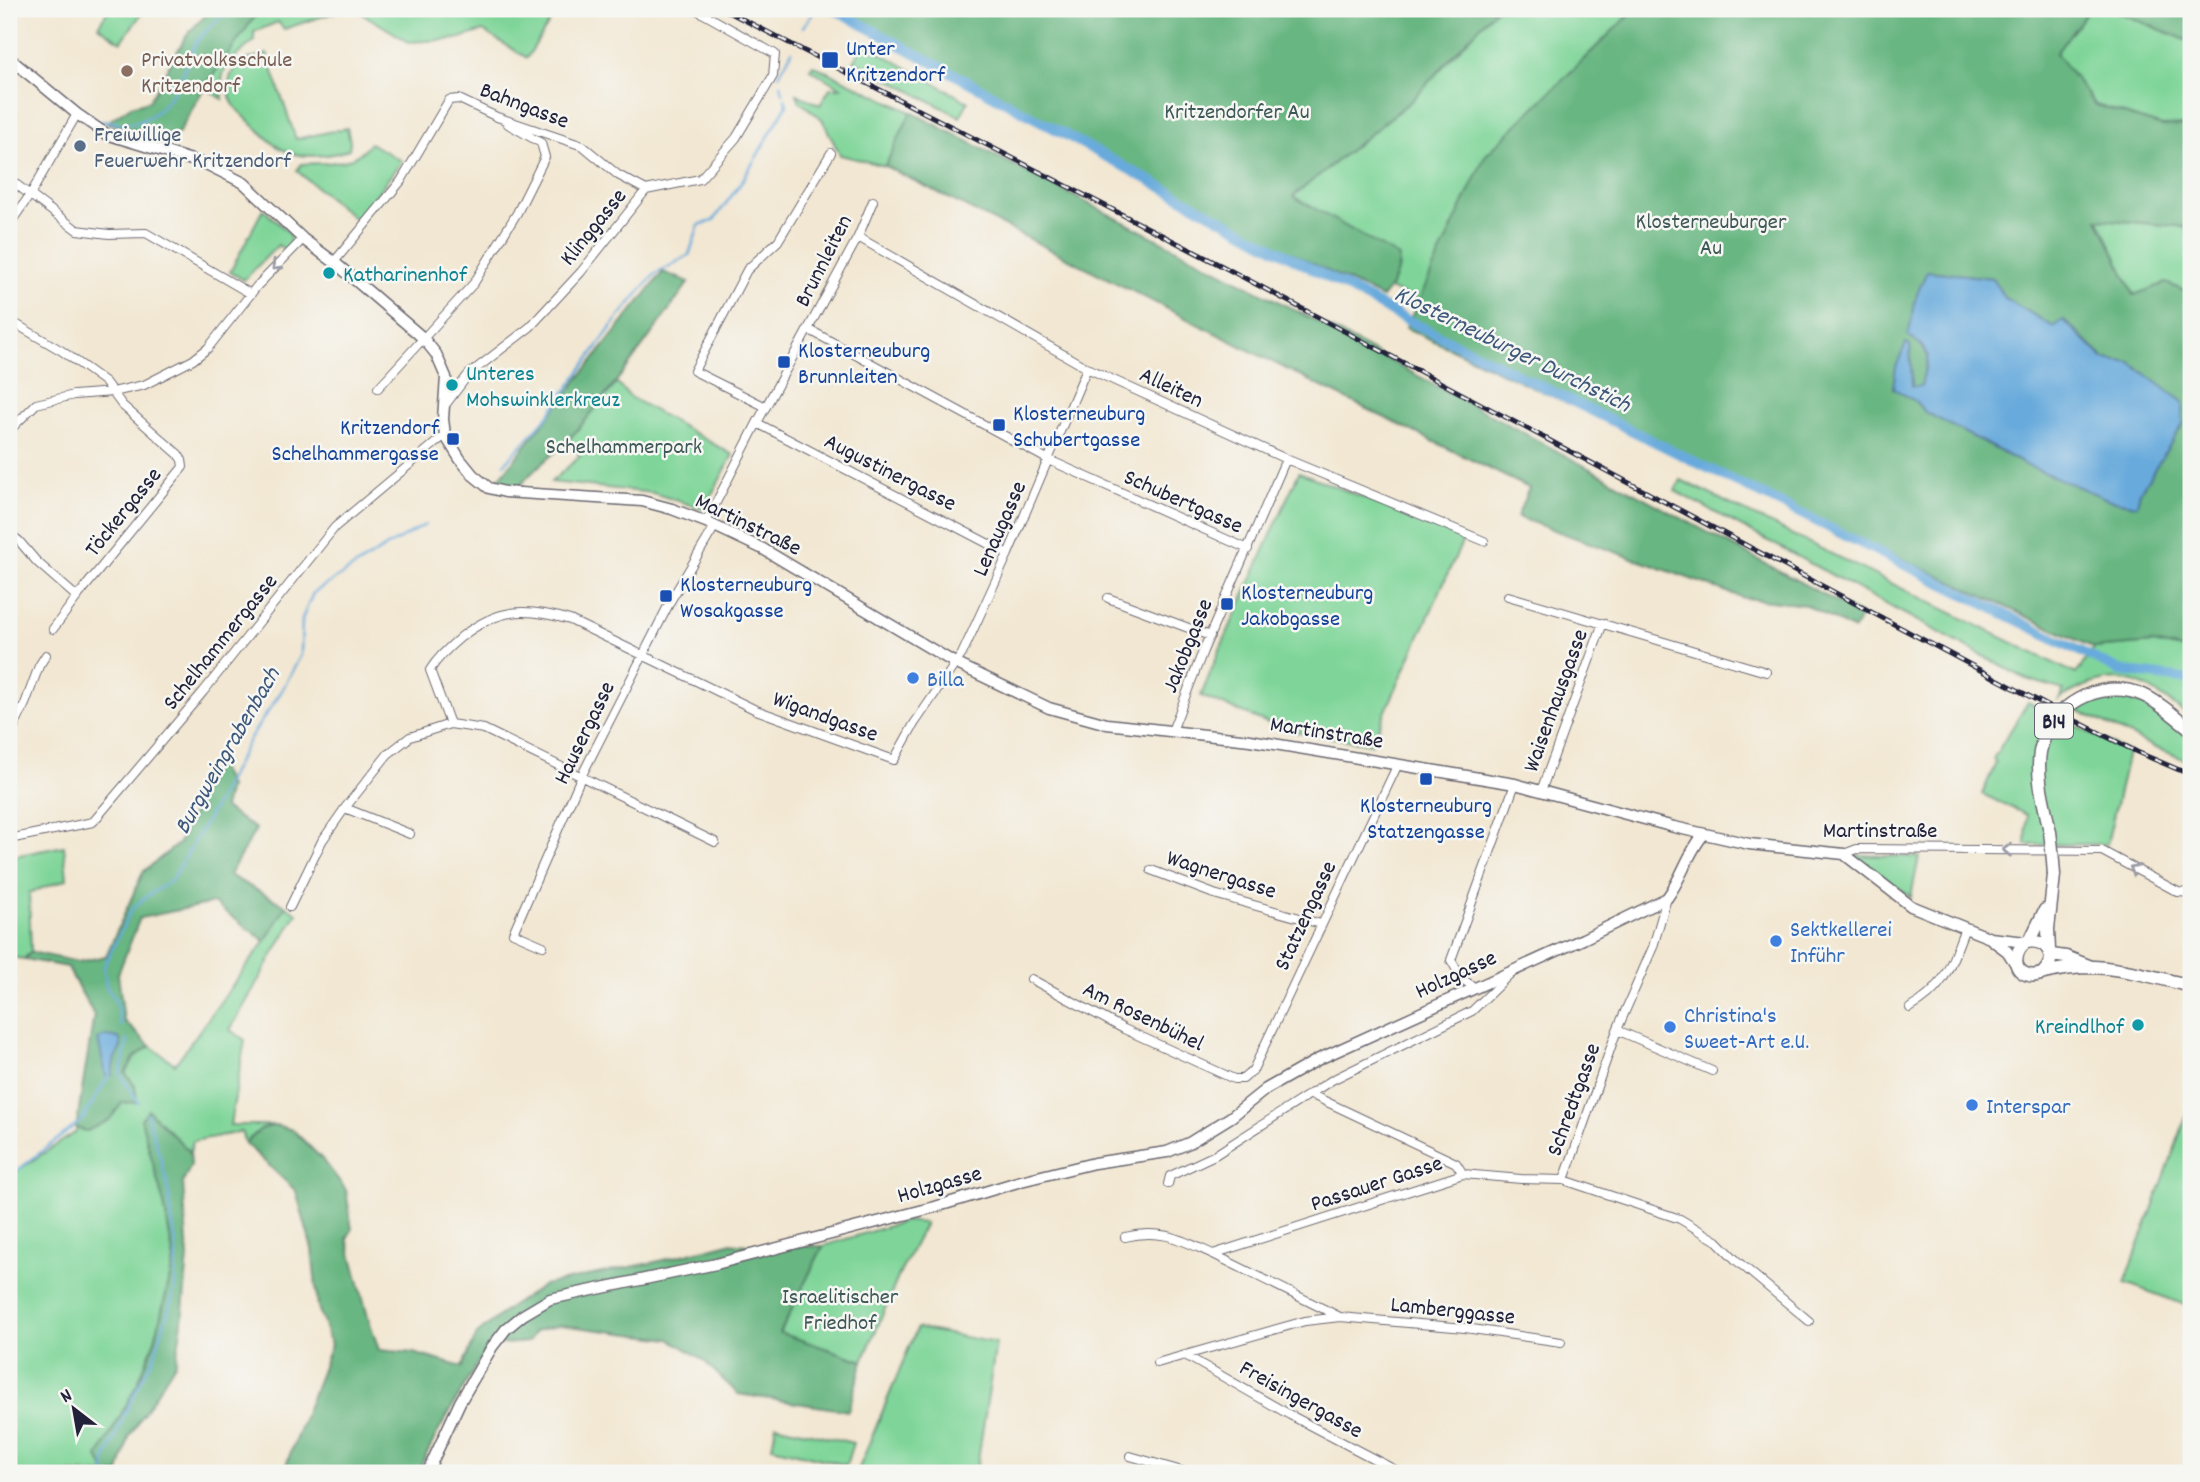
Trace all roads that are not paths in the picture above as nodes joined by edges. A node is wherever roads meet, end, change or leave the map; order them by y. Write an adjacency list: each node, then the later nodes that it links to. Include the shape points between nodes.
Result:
1 (695, 9): 7 (street, Klinggasse, via 775,54 773,76 736,138 700,179)
2 (9, 58): 3 (main road)
3 (77, 114): 8 (street); 12 (main road, via 106,134 208,165 244,183)
4 (497, 117): 7 (street, Bahngasse, via 583,146 618,175); 13 (street, Bahngasse, via 458,99 449,100 401,181); 17 (street, via 541,143 545,157 474,283)
5 (831, 153): 22 (street, via 778,241 747,270 694,370)
6 (9, 179): 8 (street)
7 (646, 190): 21 (street, Klinggasse, via 530,327 468,375)
8 (30, 195): 10 (street); 14 (street, via 77,230 146,233)
9 (873, 201): 11 (street, Brunnleiten)
10 (9, 225)
11 (858, 237): 16 (street, Brunnleiten); 18 (street, Alleiten)
12 (303, 239): 13 (main road); 14 (street, one-way to 14)
13 (334, 262): 17 (main road)
14 (251, 294): 20 (street, via 193,360 144,384)
15 (9, 320): 20 (street, via 62,351)
16 (808, 328): 22 (street, Brunnleiten); 27 (street, Schubertgasse)
17 (423, 338): 19 (street); 21 (main road, via 446,377)
18 (1087, 368): 26 (street, Alleiten); 27 (street, Lenaugasse)
19 (378, 388)
20 (113, 392): 24 (street, via 36,404); 34 (street, Töckergasse, via 178,454 183,467)
21 (446, 404): 25 (main road)
22 (766, 407): 23 (street, Brunnleiten)
23 (757, 423): 28 (street, Brunnleiten); 32 (street, Augustinergasse)
24 (9, 431)
25 (445, 435): 28 (main road, Martinstraße, via 460,460 489,488 642,501); 54 (street, Schelhammergasse, via 335,527 93,822)
26 (1286, 459): 30 (street, Alleiten); 31 (street, Jakobgasse)
27 (1049, 460): 31 (street, Schubertgasse); 32 (street, Lenaugasse)
28 (711, 524): 40 (street, Hausergasse); 41 (main road, Martinstraße)
29 (9, 533): 34 (street)
30 (1484, 541)
31 (1248, 549): 38 (street, Jakobgasse)
32 (1008, 554): 41 (street, Lenaugasse)
33 (1508, 596): 36 (street, Waisenhausgasse)
34 (77, 597): 37 (street, Töckergasse)
35 (1108, 598): 38 (street)
36 (1603, 623): 42 (street, Waisenhausgasse); 50 (street, Waisenhausgasse)
37 (53, 629)
38 (1210, 636): 45 (street, Jakobgasse)
39 (46, 655): 46 (street)
40 (642, 655): 41 (street, Wigandgasse, via 756,710 894,760); 43 (street, via 570,620 533,613 484,620 430,670); 48 (street, Hausergasse)
41 (955, 663): 45 (main road, Martinstraße, via 1049,708 1107,724)
42 (1766, 672)
43 (450, 724): 48 (street, via 484,730); 51 (street, via 410,737 388,754)
44 (2191, 729): 59 (main road, B14, bridge, via 2144,695 2110,690 2079,698 2050,725 2040,751 2039,775 2054,875)
45 (1172, 731): 47 (main road, Martinstraße)
46 (9, 738)
47 (1398, 764): 49 (main road, Martinstraße); 62 (street, Statzengasse)
48 (582, 775): 55 (street); 66 (street, Hausergasse, via 513,933)
49 (1515, 784): 50 (main road, Martinstraße); 74 (street, via 1451,960 1462,979)
50 (1541, 791): 53 (main road, Martinstraße)
51 (345, 807): 52 (street); 61 (street, via 322,841)
52 (410, 834)
53 (1704, 834): 56 (main road, Martinstraße, via 1749,844); 60 (main road)
54 (9, 839)
55 (715, 842)
56 (1844, 854): 58 (street, Martinstraße, one-way to 56, via 2178,892 2102,851 1857,849); 63 (main road, via 1911,906)
57 (1151, 870): 62 (street, Wagnergasse, via 1214,894)
58 (2191, 893)
59 (2051, 897): 65 (main road, B14); 67 (main road, B14)
60 (1667, 898): 70 (main road, Holzgasse); 76 (street, Schredtgasse, via 1653,947)
61 (290, 907)
62 (1321, 924): 78 (street, Statzengasse, via 1253,1070)
63 (1965, 928): 64 (main road); 75 (street, via 1941,984)
64 (1990, 938): 65 (main road); 68 (main road)
65 (2028, 941): 67 (main road, via 2042,943); 68 (main road, B14, via 2017,952)
66 (542, 946)
67 (2050, 952): 69 (main road); 71 (main road, B14)
68 (2017, 966): 71 (main road, via 2027,975)
69 (2092, 967): 71 (main road); 73 (main road)
70 (1516, 968): 74 (main road, Holzgasse); 79 (street, Holzgasse, via 1472,1011)
71 (2043, 973)
72 (1031, 979): 78 (street, Am Rosenbühel, via 1124,1029)
73 (2191, 986)
74 (1474, 987): 91 (main road, Holzgasse, via 1319,1059 1266,1089 1189,1143 1167,1152 1094,1163 703,1267 550,1299 506,1329 492,1347)
75 (1910, 1008)
76 (1617, 1030): 77 (street, Schredtgasse); 81 (street, Schredtgasse)
77 (1712, 1071)
78 (1243, 1079)
79 (1310, 1094): 80 (street, Passauer Gasse, via 1456,1163); 82 (street, Holzgasse, via 1215,1155 1170,1176)
80 (1463, 1174): 81 (street); 84 (street, Passauer Gasse)
81 (1563, 1180): 86 (street, via 1699,1229)
82 (1168, 1184)
83 (1125, 1237): 84 (street, via 1169,1234)
84 (1213, 1254): 85 (street)
85 (1340, 1317): 87 (street, Lamberggasse); 88 (street, via 1305,1321)
86 (1810, 1321)
87 (1561, 1342)
88 (1185, 1355): 89 (street); 93 (street, Freisingergasse)
89 (1157, 1363)
90 (1130, 1455): 92 (street)
91 (427, 1473)
92 (1189, 1473)
93 (1401, 1473)

